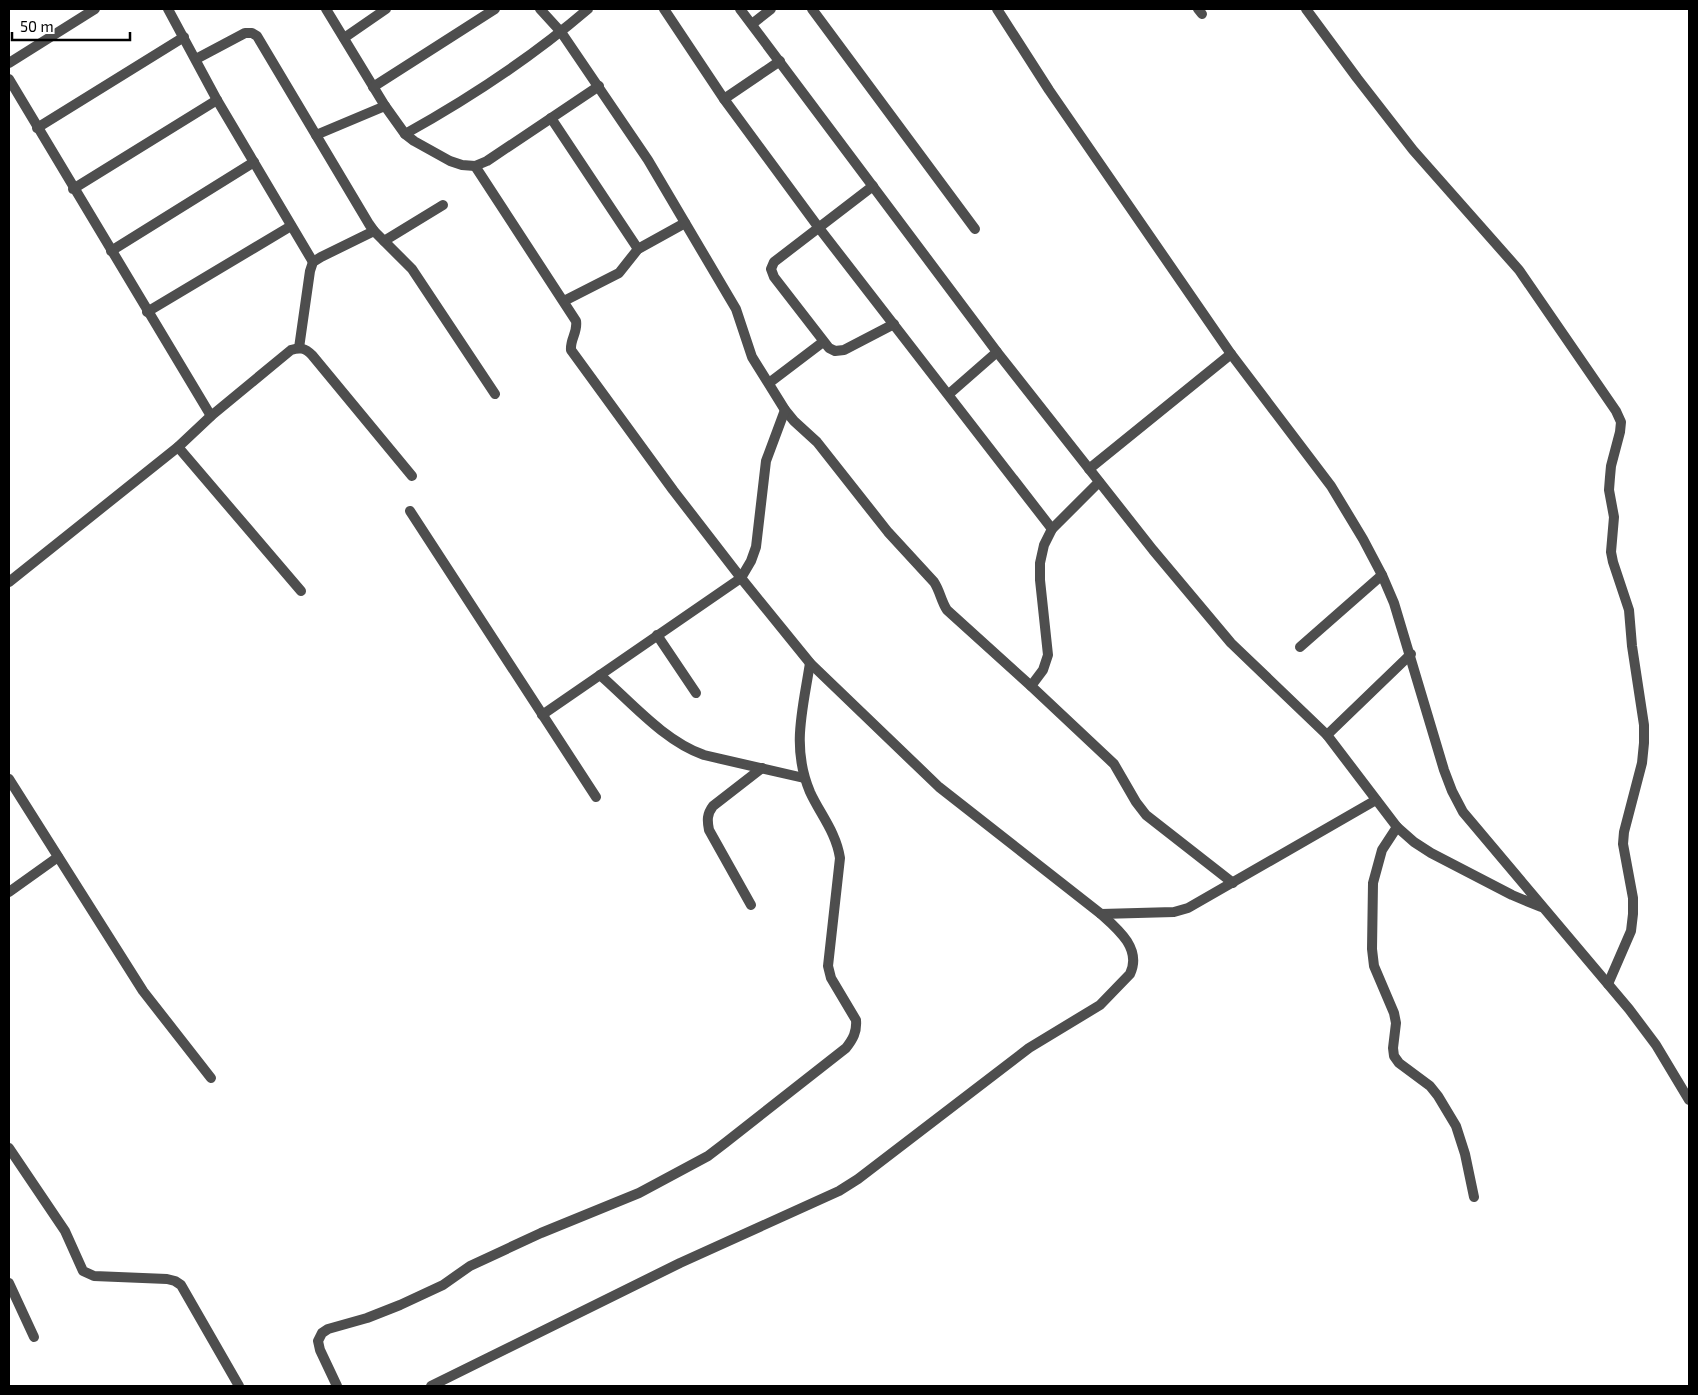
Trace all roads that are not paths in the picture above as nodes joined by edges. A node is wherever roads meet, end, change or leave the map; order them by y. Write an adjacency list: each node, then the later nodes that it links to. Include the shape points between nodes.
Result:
1 (95, 9): 20 (street)
2 (168, 9): 16 (street)
3 (326, 9): 17 (street)
4 (386, 9): 17 (street)
5 (495, 9): 23 (street)
6 (540, 9): 15 (street)
7 (588, 9): 15 (street)
8 (664, 9): 24 (street)
9 (740, 9): 14 (street)
10 (771, 9): 14 (street)
11 (812, 9): 39 (street)
12 (997, 9): 51 (street)
13 (1306, 9): 88 (street, via 1413,150 1519,270 1621,422 1609,490 1614,517 1611,552 1629,610 1644,743 1623,844 1633,898 1631,931)
14 (752, 24): 19 (street)
15 (561, 32): 22 (street); 29 (street, via 469,97)
16 (184, 37): 18 (street); 28 (street)
17 (344, 38): 23 (street)
18 (196, 59): 25 (street); 30 (street, via 245,33 257,36)
19 (780, 61): 24 (street); 33 (street)
20 (9, 63)
21 (9, 79): 28 (street)
22 (599, 86): 27 (street); 36 (street)
23 (373, 87): 26 (street)
24 (724, 99): 38 (street)
25 (217, 100): 31 (street); 34 (street)
26 (385, 106): 29 (street); 30 (street)
27 (551, 118): 32 (street); 42 (street)
28 (38, 128): 34 (street)
29 (405, 134): 32 (street, via 450,161)
30 (316, 135): 40 (street)
31 (254, 162): 37 (street); 43 (street)
32 (475, 166): 45 (street)
33 (873, 186): 38 (street); 50 (street)
34 (74, 188): 43 (street)
35 (443, 205): 41 (street)
36 (685, 223): 42 (street); 52 (street, via 736,309 752,357)
37 (291, 226): 44 (street); 46 (street)
38 (819, 228): 47 (street); 48 (street, via 774,262 771,269)
39 (975, 229)
40 (374, 231): 41 (street); 44 (street)
41 (384, 241): 53 (street, via 412,269)
42 (638, 249): 45 (street, via 618,273)
43 (110, 252): 46 (street)
44 (313, 262): 49 (street)
45 (564, 301): 64 (street, via 577,326 571,350)
46 (147, 312): 56 (street)
47 (894, 324): 48 (street, via 844,350 828,348); 54 (street)
48 (823, 342): 52 (street)
49 (299, 348): 56 (street, via 286,353); 59 (street, via 312,354)
50 (997, 352): 54 (street); 58 (street)
51 (1231, 354): 58 (street); 63 (street, via 1331,486)
52 (769, 383): 55 (street)
53 (496, 394)
54 (949, 394): 62 (street)
55 (785, 410): 64 (street, via 766,461 756,547); 72 (street, via 817,442 882,524 934,582 947,610)
56 (210, 416): 57 (street)
57 (178, 448): 65 (street); 66 (street)
58 (1089, 469): 60 (street)
59 (412, 476)
60 (1099, 482): 62 (street); 75 (street, via 1232,643)
61 (410, 511): 74 (street)
62 (1052, 529): 72 (street, via 1040,563 1048,656 1043,670)
63 (1382, 575): 68 (street); 69 (street)
64 (741, 578): 67 (street); 70 (street)
65 (9, 582)
66 (301, 591)
67 (657, 635): 71 (street); 73 (street)
68 (1300, 647)
69 (1410, 654): 75 (street); 86 (street, via 1444,770 1463,812)
70 (810, 664): 77 (street, via 798,738); 87 (street, via 939,787)
71 (600, 675): 74 (street); 76 (street, via 661,729 689,749)
72 (1031, 686): 83 (street, via 1114,764 1146,815)
73 (696, 692)
74 (542, 714): 79 (street)
75 (1327, 735): 80 (street)
76 (762, 768): 77 (street); 85 (street, via 714,806 708,813 707,822)
77 (804, 778): 96 (street, via 839,851 828,966 831,978 856,1020 853,1038 846,1048 708,1156 663,1181 470,1266 442,1285 400,1306 322,1333 318,1341 320,1350)
78 (9, 779): 82 (street)
79 (596, 797)
80 (1376, 800): 81 (street); 83 (street)
81 (1397, 827): 86 (street, via 1432,853); 92 (street, via 1382,850 1373,882 1374,966 1394,1013 1394,1056 1430,1086 1456,1126)
82 (58, 857): 84 (street); 89 (street, via 143,991)
83 (1233, 883): 87 (street, via 1188,908 1174,912)
84 (9, 892)
85 (751, 905)
86 (1544, 908): 88 (street)
87 (1101, 914): 97 (street, via 1126,940 1133,954 1134,968 1130,974 1100,1005 1028,1048 858,1179 839,1191 680,1263)
88 (1608, 984): 90 (street, via 1656,1045)
89 (211, 1078)
90 (1689, 1100)
91 (9, 1148): 95 (street, via 66,1231 83,1271 94,1276 167,1278 181,1285)
92 (1474, 1197)
93 (9, 1283): 94 (street)
94 (34, 1337)
95 (239, 1386)
96 (337, 1386)
97 (431, 1386)

